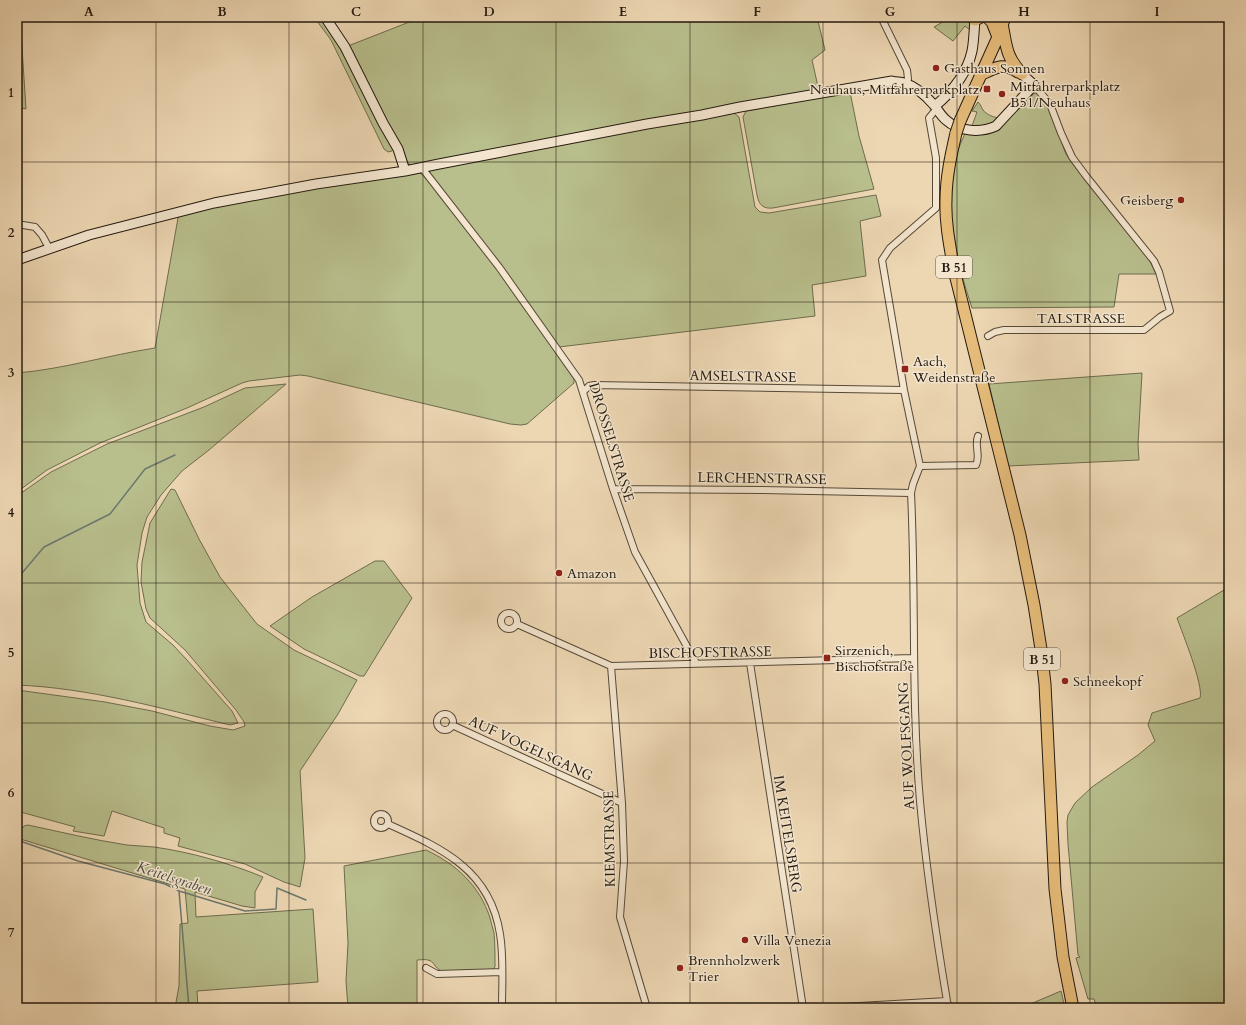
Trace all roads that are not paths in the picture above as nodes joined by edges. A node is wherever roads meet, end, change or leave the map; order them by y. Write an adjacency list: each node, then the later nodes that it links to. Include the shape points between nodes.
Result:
1 (325, 17): 13 (main road, via 345,47 398,149)
2 (880, 17): 9 (street, via 907,70)
3 (987, 17): 6 (highway)
4 (977, 18): 11 (main road, via 966,70)
5 (1003, 20): 6 (highway, B 51); 7 (highway, via 1009,58)
6 (998, 37): 8 (highway, B 51)
7 (1022, 74): 8 (highway, via 1003,66); 10 (main road)
8 (980, 75): 40 (highway, B 51, bridge, via 956,133 948,171 946,216 956,277 1020,535 1034,605 1045,684 1055,889 1063,957)
9 (907, 85): 11 (main road, via 918,91); 12 (main road, via 892,81 740,107)
10 (1034, 85): 11 (main road, via 996,126 988,130 979,131 956,126 945,120); 17 (street, TALSTRASSE, via 1050,104 1072,157 1154,261 1170,311 1144,330 1004,330)
11 (936, 108): 18 (street, via 929,122 936,158 936,208 890,248 882,260)
12 (422, 168): 13 (main road); 19 (street, DROSSELSTRASSE, via 499,267 579,380)
13 (405, 171): 15 (main road, via 214,203 124,225)
14 (17, 224): 15 (street, via 35,227)
15 (49, 248): 16 (main road)
16 (17, 260)
17 (988, 336)
18 (904, 390): 19 (street, AMSELSTRASSE, via 594,385); 21 (street)
19 (583, 392): 22 (street, DROSSELSTRASSE)
20 (978, 436): 21 (street, via 976,445 979,460 976,465)
21 (920, 466): 23 (street, AUF WOLFSGANG)
22 (612, 489): 23 (street, LERCHENSTRASSE); 26 (street, DROSSELSTRASSE, via 635,552)
23 (911, 493): 25 (street, AUF WOLFSGANG)
24 (517, 624): 28 (street, BISCHOFSTRASSE)
25 (914, 658): 27 (street, BISCHOFSTRASSE); 34 (street, AUF WOLFSGANG, via 920,800)
26 (696, 663): 27 (street, BISCHOFSTRASSE); 28 (street, BISCHOFSTRASSE)
27 (750, 663): 37 (street, IM KEITELSBERG)
28 (611, 666): 30 (street, KIEMSTRASSE)
29 (452, 725): 30 (street, AUF VOGELSGANG)
30 (622, 803): 36 (street, KIEMSTRASSE, via 624,861 620,917)
31 (388, 824): 33 (street, via 452,857 467,868 482,886 489,897 498,926)
32 (426, 968): 33 (street, via 437,974)
33 (502, 972): 35 (street)
34 (947, 1001): 38 (street); 39 (street, AUF WOLFSGANG)
35 (502, 1008)
36 (647, 1008)
37 (803, 1008)
38 (824, 1008)
39 (949, 1008)
40 (1074, 1008)

